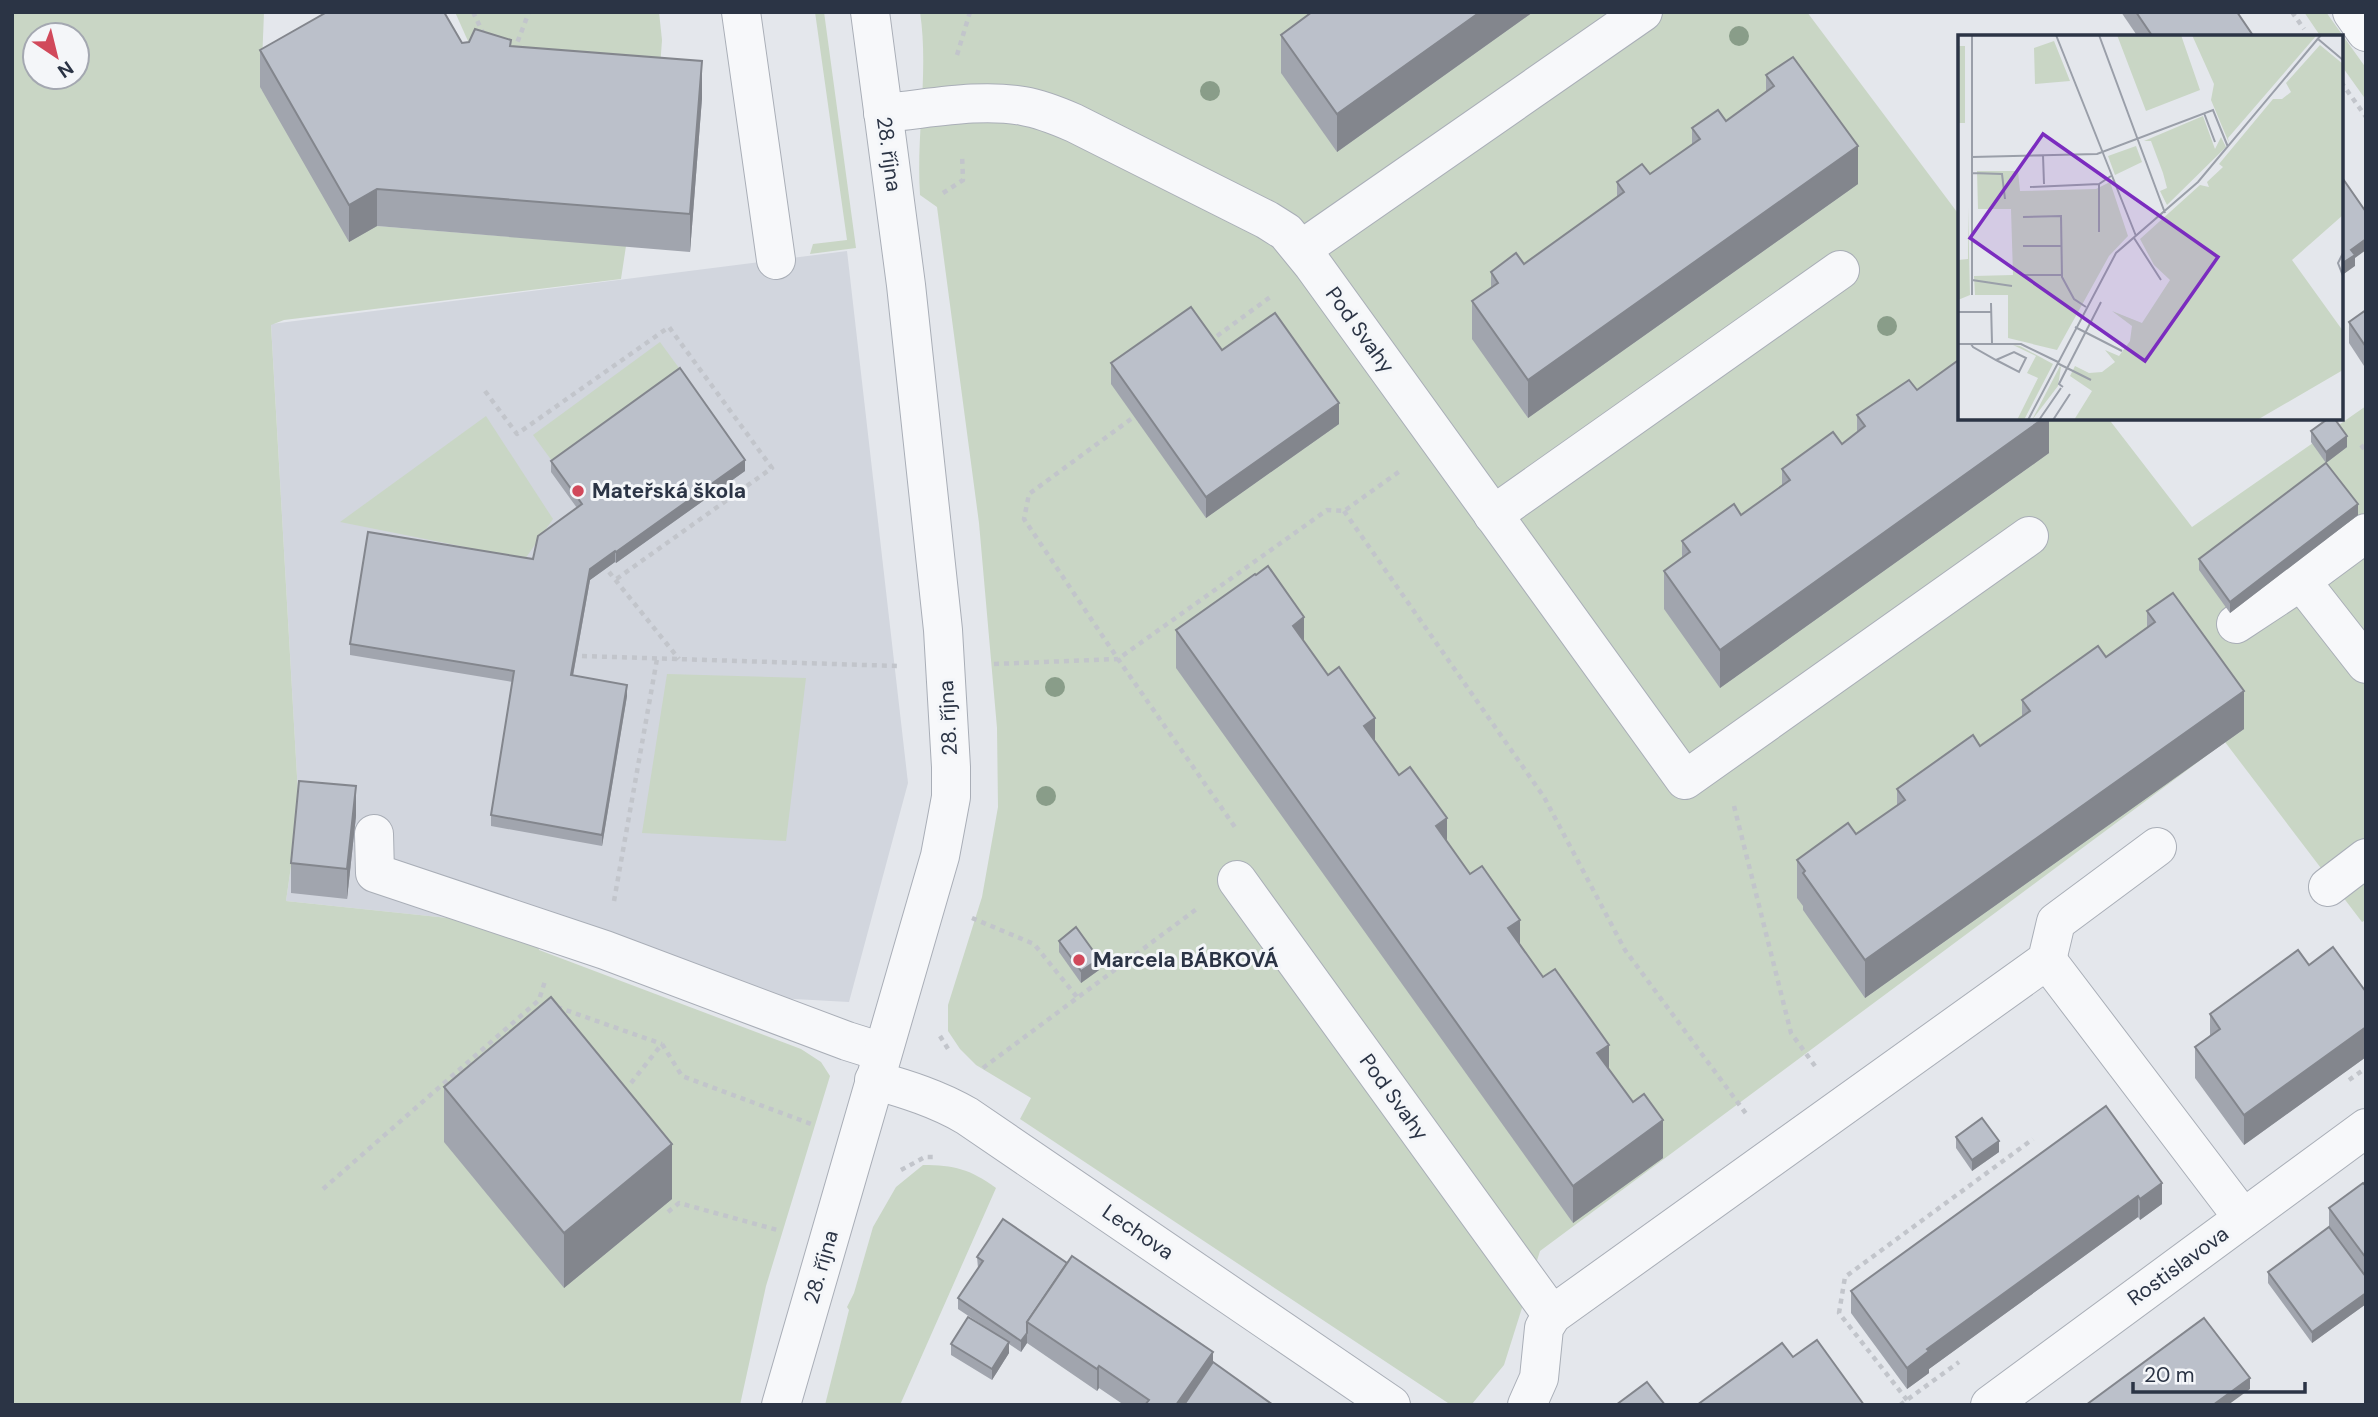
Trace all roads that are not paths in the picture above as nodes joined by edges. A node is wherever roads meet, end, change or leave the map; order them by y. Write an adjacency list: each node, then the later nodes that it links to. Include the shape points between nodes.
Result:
1 (741, 12): 8 (street)
2 (870, 12): 6 (street, 28. října)
3 (1643, 12): 7 (street)
4 (2352, 12): 5 (street)
5 (2366, 32)
6 (883, 113): 7 (street, Pod Svahy, via 991,103 1047,112 1267,220 1286,232); 22 (street, 28. října, via 908,299 951,767 947,827)
7 (1308, 257): 10 (street, Pod Svahy)
8 (776, 260)
9 (1840, 270): 10 (street)
10 (1493, 515): 12 (street, Pod Svahy, via 1685,780)
11 (2366, 533): 13 (street)
12 (2029, 536)
13 (2301, 581): 14 (street); 15 (street)
14 (2236, 624)
15 (2366, 664)
16 (374, 834): 22 (street, Lechova, via 375,873 605,950 847,1041)
17 (2157, 847): 21 (street, via 2056,922)
18 (2366, 858): 20 (street)
19 (1237, 880): 25 (street, Pod Svahy)
20 (2328, 887)
21 (2047, 960): 24 (street); 25 (street)
22 (878, 1066): 26 (street, 28. října); 27 (street, Lechova, via 911,1090 967,1116)
23 (2366, 1128): 24 (street, Rostislavova)
24 (2243, 1218): 29 (street, Rostislavova)
25 (1552, 1315): 28 (street, via 1544,1328 1539,1378)
26 (781, 1405)
27 (1391, 1405)
28 (1527, 1405)
29 (1990, 1405)

